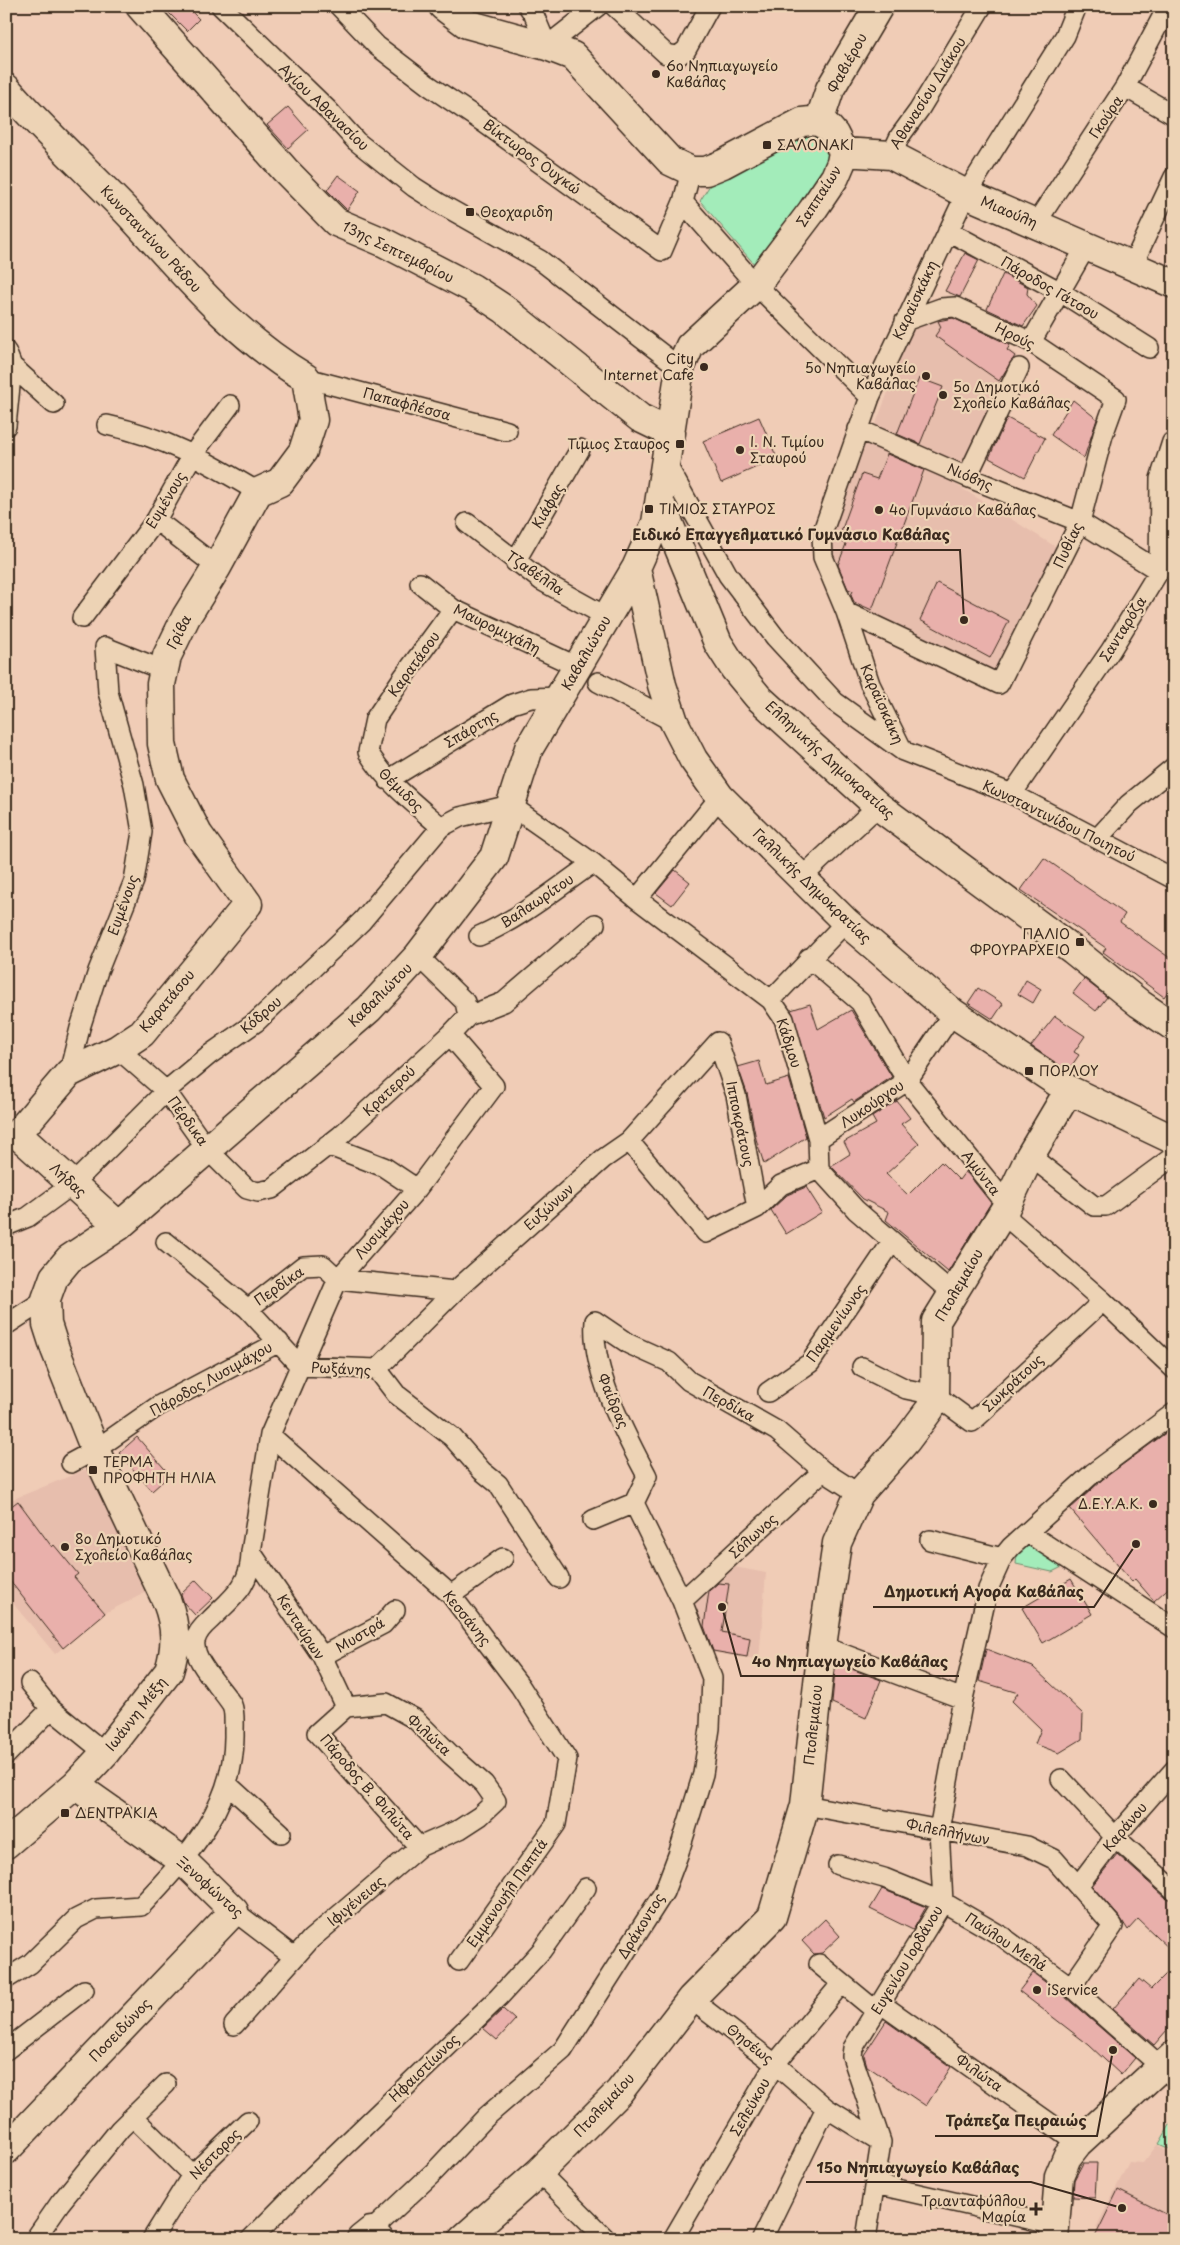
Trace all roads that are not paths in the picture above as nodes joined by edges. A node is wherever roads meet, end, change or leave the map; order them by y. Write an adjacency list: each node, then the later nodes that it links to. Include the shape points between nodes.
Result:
1 (140, 6): 46 (street, 13ης Σεπτεμβρίου, via 285,170 336,222 383,242 472,288 504,309 640,418)
2 (221, 6): 35 (street, Αγίου Αθανασίου, via 356,141 392,170 439,203 540,260)
3 (339, 6): 23 (street, Βίκτωρος Ουγκώ, via 377,46 428,85 662,251)
4 (443, 6): 13 (street, via 467,24)
5 (528, 6): 13 (street)
6 (598, 6): 13 (street)
7 (614, 6): 8 (street, via 666,54 678,56 686,50)
8 (710, 6)
9 (879, 6): 17 (street, Φαβιέρου, via 830,89)
10 (982, 6): 19 (street, Αθανασίου Διάκου)
11 (1077, 6): 22 (street, Καραϊσκάκη, via 1065,36)
12 (1168, 6): 14 (street, Γκούρα)
13 (548, 46): 20 (street, via 573,56 670,162)
14 (1125, 87): 16 (street); 24 (street, Γκούρα)
15 (6, 88): 37 (street, Κωνσταντίνου Ράδου, via 197,290 276,360)
16 (1174, 115)
17 (819, 122): 18 (street, Σαππαίων, via 834,134); 20 (street, via 802,122 723,164)
18 (843, 152): 19 (street, Μιαούλη); 29 (street, Σαππαίων, via 835,177)
19 (891, 155): 22 (street, Μιαούλη)
20 (691, 171): 23 (street, Βίκτωρος Ουγκώ)
21 (1174, 177): 27 (street)
22 (966, 194): 24 (street, Μιαούλη); 25 (street, Καραϊσκάκη)
23 (682, 202): 29 (street)
24 (1036, 223): 26 (street, Μιαούλη)
25 (948, 231): 30 (street, Πάροδος Γάτσου); 31 (street, Καραϊσκάκη)
26 (1087, 245): 27 (street, Μιαούλη); 30 (street)
27 (1132, 266): 28 (street, Μιαούλη)
28 (1174, 284)
29 (756, 285): 35 (street, Σαππαίων, via 690,346); 38 (street)
30 (1059, 291): 32 (street); 33 (street, Πάροδος Γάτσου)
31 (905, 321): 32 (street, Ηρούς, via 941,308 955,307); 38 (street, Καραϊσκάκη)
32 (1031, 342): 39 (street, Ηρούς)
33 (1149, 348)
34 (9, 358): 40 (street); 43 (street)
35 (680, 368): 46 (street, Σαππαίων)
36 (1019, 368): 51 (street)
37 (306, 378): 45 (street, Παπαφλέσσα); 52 (street, via 313,420 303,452 280,482)
38 (870, 397): 44 (street, Καραϊσκάκη)
39 (1116, 398): 55 (street, Πυθίας)
40 (54, 404)
41 (230, 405): 49 (street, Ευμένους)
42 (107, 425): 49 (street, via 132,430)
43 (6, 426)
44 (858, 429): 51 (street, Νιόβης); 63 (street, Καραϊσκάκη, via 822,534 823,558)
45 (508, 431)
46 (671, 433): 50 (street, Σαππαίων)
47 (1172, 442): 60 (street, via 1160,479)
48 (580, 449): 57 (street, Κιάφας)
49 (193, 454): 52 (street); 54 (street, Ευμένους)
50 (666, 463): 53 (street, Σαππαίων); 71 (street, Κωνσταντινίδου Ποιητού, via 728,575 775,637 835,702)
51 (967, 476): 55 (street, Νιόβης)
52 (258, 492): 58 (street, Γρίβα)
53 (660, 502): 59 (street, via 653,530); 77 (street, Ελληνικής Δημοκρατίας, via 706,617 734,668 758,697)
54 (156, 520): 58 (street); 65 (street, Ευμένους)
55 (1080, 522): 60 (street, Νιόβης); 63 (street, Πυθίας, via 1000,684)
56 (467, 523): 57 (street, Τζαβέλλα)
57 (515, 562): 64 (street, Τζαβέλλα)
58 (217, 567): 66 (street, Γρίβα, via 186,617)
59 (636, 568): 64 (street, Καβαλιώτου); 70 (street, Γαλλικής Δημοκρατίας, via 652,644)
60 (1159, 571): 74 (street, Σανταρόζα, via 1111,650)
61 (420, 583): 62 (street, Μαυρομιχάλη)
62 (453, 609): 67 (street, Μαυρομιχάλη); 69 (street, Καρατάσου)
63 (846, 612): 71 (street, Καραϊσκάκη, via 870,684)
64 (607, 617): 67 (street, Καβαλιώτου)
65 (82, 618)
66 (163, 670): 84 (street, Γρίβα, via 162,744 170,780 198,834); 97 (street, Ευμένους, via 105,647 108,692 134,785 142,832 134,881 98,971)
67 (588, 674): 68 (street, Καβαλιώτου); 70 (street, Μαυρομιχάλη)
68 (560, 697): 73 (street, Σπάρτης, via 531,698 512,704); 76 (street, Καβαλιώτου, via 529,748)
69 (375, 719): 73 (street, Θέμιδος, via 368,752)
70 (674, 722): 75 (street, Γαλλικής Δημοκρατίας, via 693,759)
71 (903, 750): 74 (street, Κωνσταντινίδου Ποιητού)
72 (1174, 767): 79 (street, via 1129,804)
73 (388, 780): 78 (street, Θέμιδος)
74 (1012, 794): 79 (street, Κωνσταντινίδου Ποιητού)
75 (720, 797): 81 (street, Γαλλικής Δημοκρατίας); 83 (street)
76 (510, 805): 78 (street, Κόδρου, via 460,817); 80 (street, Κάδμου); 88 (street, Καβαλιώτου, via 494,857)
77 (878, 806): 81 (street); 93 (street, Ελληνικής Δημοκρατίας)
78 (441, 827): 100 (street, Κόδρου, via 362,922 256,1022)
79 (1098, 838): 82 (street, Κωνσταντινίδου Ποιητού)
80 (593, 863): 83 (street, Κάδμου); 87 (street, Βαλαωρίτου, via 530,909)
81 (802, 878): 85 (street, Γαλλικής Δημοκρατίας)
82 (1174, 879)
83 (637, 899): 90 (street, Κάδμου)
84 (248, 904): 96 (street, Καρατάσου, via 142,1033)
85 (846, 922): 89 (street); 91 (street, Γαλλικής Δημοκρατίας)
86 (595, 924): 92 (street, via 504,1002)
87 (479, 936)
88 (418, 956): 92 (street, via 465,1002); 106 (street, Καβαλιώτου, via 369,1009)
89 (809, 958): 90 (street); 98 (street, Αμύντα, via 860,1002)
90 (771, 1000): 102 (street, Κάδμου, via 784,1019)
91 (953, 1012): 98 (street, Λυκούργου); 99 (street, Γαλλικής Δημοκρατίας)
92 (468, 1016): 94 (street)
93 (1171, 1019)
94 (450, 1035): 105 (street, Κρατερού); 111 (street, Λυσιμάχου, via 494,1086)
95 (718, 1042): 104 (street, Ευζώνων); 113 (street, Ιπποκράτους, via 736,1095)
96 (118, 1049): 97 (street, Καρατάσου); 100 (street, Πέρδικα)
97 (69, 1073): 101 (street, Καρατάσου)
98 (907, 1081): 102 (street, Λυκούργου); 114 (street, Αμύντα, via 1000,1196)
99 (1069, 1090): 103 (street, Γαλλικής Δημοκρατίας); 107 (street, Πτολεμαίου)
100 (166, 1091): 106 (street, Πέρδικα); 110 (street, Κόδρου)
101 (12, 1137): 110 (street, Λήδας)
102 (818, 1139): 109 (street, Κάδμου)
103 (1174, 1140)
104 (629, 1142): 113 (street, via 706,1233); 120 (street, Ευζώνων, via 603,1159)
105 (327, 1145): 111 (street, via 384,1167); 112 (street, Κρατερού, via 272,1189)
106 (207, 1149): 112 (street, Πέρδικα, via 248,1189); 116 (street, Καβαλιώτου)
107 (1030, 1156): 108 (street, via 1094,1206 1100,1207 1106,1206); 114 (street, Πτολεμαίου)
108 (1174, 1156)
109 (819, 1169): 113 (street, via 781,1185); 118 (street, via 856,1210)
110 (74, 1184): 115 (street, Κόδρου, via 28,1218); 116 (street, Λήδας)
111 (417, 1189): 119 (street, Λυσιμάχου)
112 (258, 1192)
113 (757, 1208)
114 (1005, 1209): 121 (street, Πτολεμαίου); 123 (street, Αμύντα, via 1011,1221)
115 (6, 1226)
116 (119, 1226): 122 (street, Καβαλιώτου, via 69,1260 54,1277)
117 (166, 1242): 124 (street, Ρωξάνης)
118 (892, 1242): 121 (street); 132 (street, Παρμενίωνος, via 810,1363)
119 (338, 1279): 120 (street, Περδίκα); 124 (street, Περδίκα, via 323,1265 303,1266); 128 (street, Λυσιμάχου)
120 (455, 1291): 131 (street, Ευζώνων)
121 (952, 1292): 133 (street, Πτολεμαίου, via 936,1321)
122 (46, 1299): 126 (street); 136 (street, Ιωάννη Μέξη, via 47,1324 55,1349)
123 (1103, 1301): 130 (street, Αμύντα); 133 (street, Σωκράτους, via 972,1422)
124 (248, 1309): 127 (street, Ρωξάνης)
125 (595, 1321): 138 (street, Περδίκα, via 629,1344 669,1362 689,1381 777,1431); 140 (street, Φαίδρας, via 598,1366 647,1476)
126 (6, 1325)
127 (279, 1342): 128 (street, Ρωξάνης); 136 (street, Πάροδος Λυσιμάχου, via 158,1406)
128 (300, 1366): 131 (street, Ρωξάνης); 135 (street, Λυσιμάχου)
129 (862, 1367): 133 (street, Σωκράτους, via 906,1389)
130 (1174, 1368)
131 (376, 1369): 147 (street, Ρωξάνης, via 396,1394 452,1436 482,1471 498,1484)
132 (768, 1392)
133 (935, 1395): 139 (street, Πτολεμαίου, via 930,1410)
134 (1174, 1413): 142 (street, via 1093,1473)
135 (270, 1435): 144 (street, Λυσιμάχου); 148 (street, Κεσσάνης)
136 (95, 1450): 137 (street, Πάροδος Λυσιμάχου); 158 (street, Ιωάννη Μέξη, via 167,1602 176,1639 170,1671)
137 (72, 1463)
138 (823, 1472): 139 (street, Περδίκα); 149 (street, Σόλωνος)
139 (859, 1494): 152 (street, Πτολεμαίου, via 837,1542)
140 (634, 1503): 141 (street); 149 (street, Δράκοντος)
141 (593, 1520)
142 (1028, 1533): 146 (street); 151 (street)
143 (930, 1540): 146 (street)
144 (251, 1552): 153 (street, Κενταύρων); 162 (street, Λυσιμάχου, via 251,1567 238,1591 199,1631 195,1641 195,1653 233,1707 234,1743)
145 (503, 1558): 148 (street)
146 (1002, 1558): 155 (street, Ευγενίου Ιορδάνου, via 986,1595)
147 (559, 1578)
148 (451, 1595): 166 (street, Κεσσάνης, via 520,1686 567,1759)
149 (682, 1601): 203 (street, Δράκοντος, via 712,1678 710,1728 703,1774 664,1892 563,2050 486,2118)
150 (395, 1610): 153 (street, Μυστρά, via 383,1624)
151 (1174, 1628)
152 (822, 1646): 155 (street); 165 (street, Πτολεμαίου)
153 (322, 1656): 156 (street, Κενταύρων)
154 (30, 1684): 157 (street)
155 (963, 1699): 167 (street, Ευγενίου Ιορδάνου)
156 (346, 1707): 164 (street, Φιλώτα, via 386,1703 415,1719 484,1784); 171 (street, Πάροδος Β. Φιλώτα, via 317,1733)
157 (51, 1709): 158 (street); 159 (street)
158 (105, 1753): 163 (street, Ιωάννη Μέξη)
159 (6, 1755)
160 (1174, 1770): 169 (street, Καράνου)
161 (1061, 1779): 169 (street)
162 (227, 1784): 168 (street); 172 (street, Λυσιμάχου, via 214,1817)
163 (74, 1785): 170 (street, Ιωάννη Μέξη); 172 (street, Ξενοφώντος)
164 (496, 1801): 171 (street, Ιφιγένειας, via 460,1829)
165 (804, 1805): 167 (street, Φιλελλήνων); 186 (street, Πτολεμαίου, via 772,1917)
166 (556, 1824): 180 (street, Εμμανουήλ Παππά)
167 (939, 1830): 174 (street, Φιλελλήνων, via 1027,1846 1054,1859); 177 (street, Ευγενίου Ιορδάνου)
168 (281, 1833)
169 (1115, 1837): 174 (street, Καράνου); 175 (street)
170 (6, 1844)
171 (419, 1847): 179 (street, Ιφιγένειας)
172 (183, 1861): 178 (street, Ξενοφώντος); 182 (street, Λυσιμάχου, via 141,1906 96,1909 76,1919 30,1964)
173 (838, 1865): 177 (street, Παύλου Μελά, via 884,1878)
174 (1078, 1886): 184 (street, Φιλελλήνων, via 1113,1926)
175 (1172, 1886)
176 (586, 1888): 208 (street, Ηφαιστίωνος, via 542,1950 499,1997)
177 (943, 1902): 184 (street, Παύλου Μελά, via 1003,1937); 187 (street, Ευγενίου Ιορδάνου)
178 (234, 1911): 179 (street, Ξενοφώντος); 198 (street, Ποσειδώνος)
179 (294, 1957): 188 (street, Ιφιγένειας)
180 (459, 1961)
181 (819, 1964): 183 (street, Φιλώτα)
182 (6, 1979)
183 (841, 1984): 187 (street, Φιλώτα); 190 (street, Σελεύκου)
184 (1071, 1987): 191 (street, Παύλου Μελά)
185 (84, 1990): 189 (street)
186 (691, 1998): 190 (street, Θησέως); 199 (street, Πτολεμαίου, via 619,2092)
187 (878, 2007): 196 (street, Ευγενίου Ιορδάνου, via 853,2048 852,2056); 197 (street, Φιλώτα)
188 (234, 2025)
189 (6, 2050)
190 (775, 2064): 193 (street, Θησέως); 205 (street, Σελεύκου)
191 (1170, 2066): 197 (street)
192 (166, 2084): 194 (street)
193 (826, 2108): 196 (street, Θησέως); 210 (street)
194 (133, 2117): 200 (street); 206 (street, via 66,2196)
195 (248, 2121): 200 (street, Νέστορος)
196 (880, 2142): 201 (street, Ευγενίου Ιορδάνου)
197 (1078, 2143): 202 (street, via 1067,2157 1059,2176)
198 (6, 2150)
199 (539, 2172): 204 (street); 209 (street, Πτολεμαίου)
200 (192, 2175): 207 (street, Νέστορος)
201 (875, 2184): 202 (street); 211 (street, Ευγενίου Ιορδάνου)
202 (1055, 2232)
203 (370, 2236)
204 (605, 2238)
205 (675, 2238)
206 (36, 2239)
207 (152, 2239)
208 (251, 2239)
209 (463, 2239)
210 (762, 2239)
211 (866, 2239)

